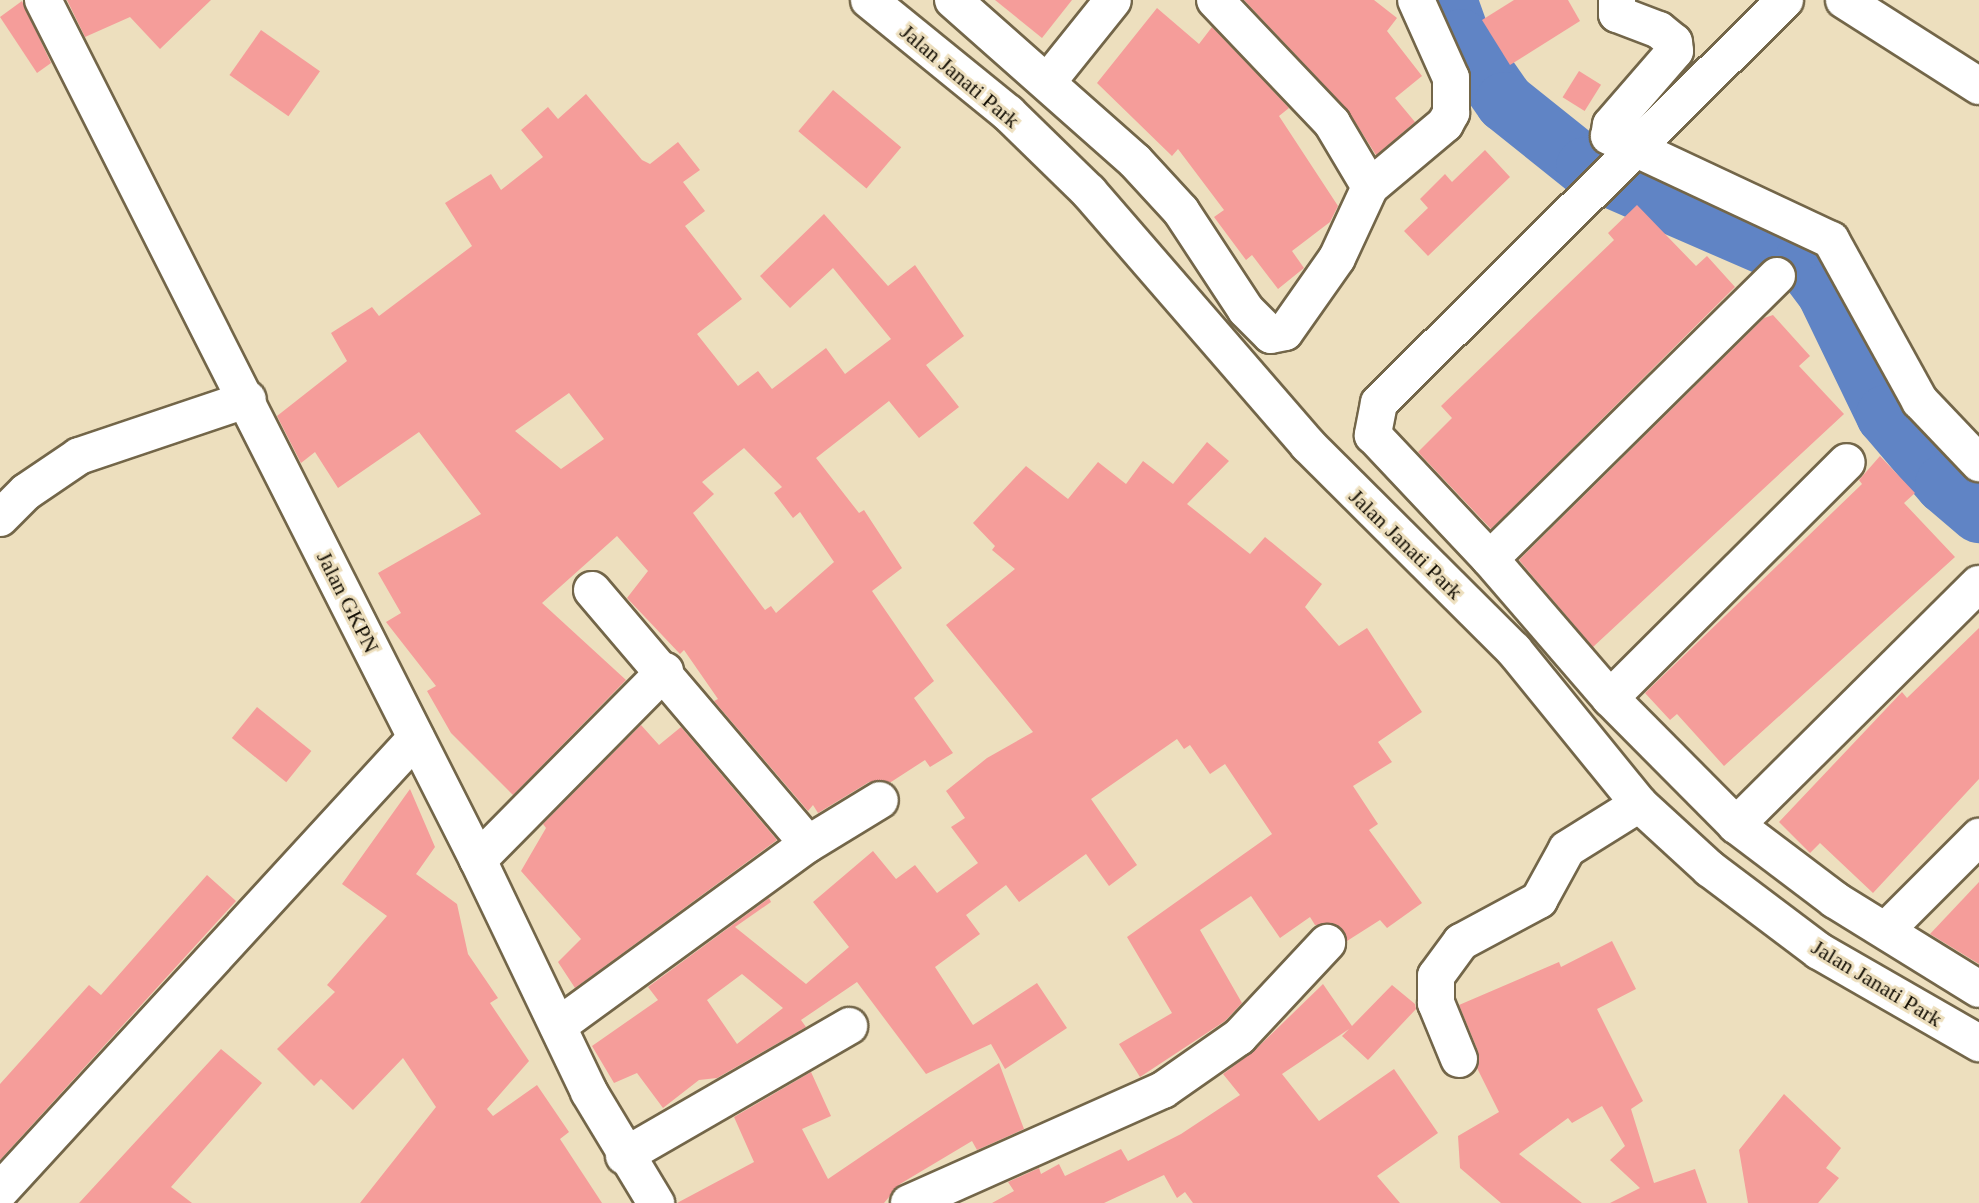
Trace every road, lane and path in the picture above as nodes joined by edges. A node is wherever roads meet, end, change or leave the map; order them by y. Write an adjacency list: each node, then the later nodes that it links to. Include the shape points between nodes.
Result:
1 (43, 0): 16 (street, Jalan GKPN)
2 (869, 0): 27 (street, Jalan Janati Park, via 1008,113 1089,192 1317,455 1514,650)
3 (953, 0): 11 (street)
4 (1113, 0): 11 (street)
5 (1215, 0): 14 (street, via 1332,123)
6 (1416, 0): 14 (street, via 1451,78 1451,113 1445,124)
7 (1617, 0): 13 (street, via 1617,14 1659,30 1674,42 1675,51 1606,132)
8 (1785, 0): 13 (street)
9 (1844, 0): 10 (street)
10 (1890, 11): 12 (street)
11 (1049, 80): 14 (street, via 1181,211 1246,310 1271,335 1285,332 1337,258)
12 (1979, 86)
13 (1628, 153): 18 (street, via 1831,240 1920,401); 20 (street, via 1379,403 1373,435)
14 (1370, 187)
15 (1777, 276): 20 (street)
16 (248, 399): 19 (street, via 79,456); 25 (street, Jalan GKPN)
17 (1847, 462): 24 (street)
18 (1979, 463)
19 (0, 518)
20 (1490, 559): 24 (street)
21 (1979, 584): 28 (street)
22 (592, 590): 23 (street)
23 (665, 671): 30 (street); 31 (street)
24 (1610, 698): 28 (street)
25 (416, 738): 31 (street, Jalan GKPN); 40 (street)
26 (880, 800): 30 (street)
27 (1639, 804): 37 (street, Jalan Janati Park, via 1710,869 1819,951); 38 (street, via 1567,849 1539,900 1461,942 1436,976 1436,1003)
28 (1736, 825): 32 (street, via 1835,900)
29 (1979, 837): 32 (street)
30 (808, 844): 35 (street)
31 (478, 860): 35 (street, Jalan GKPN)
32 (1886, 930): 34 (street)
33 (1327, 943): 42 (street, via 1239,1037 1163,1090)
34 (1979, 989)
35 (558, 1026): 39 (street, Jalan GKPN)
36 (849, 1026): 39 (street)
37 (1979, 1043)
38 (1459, 1059)
39 (624, 1156): 41 (street, Jalan GKPN)
40 (0, 1191)
41 (656, 1203)
42 (909, 1203)

